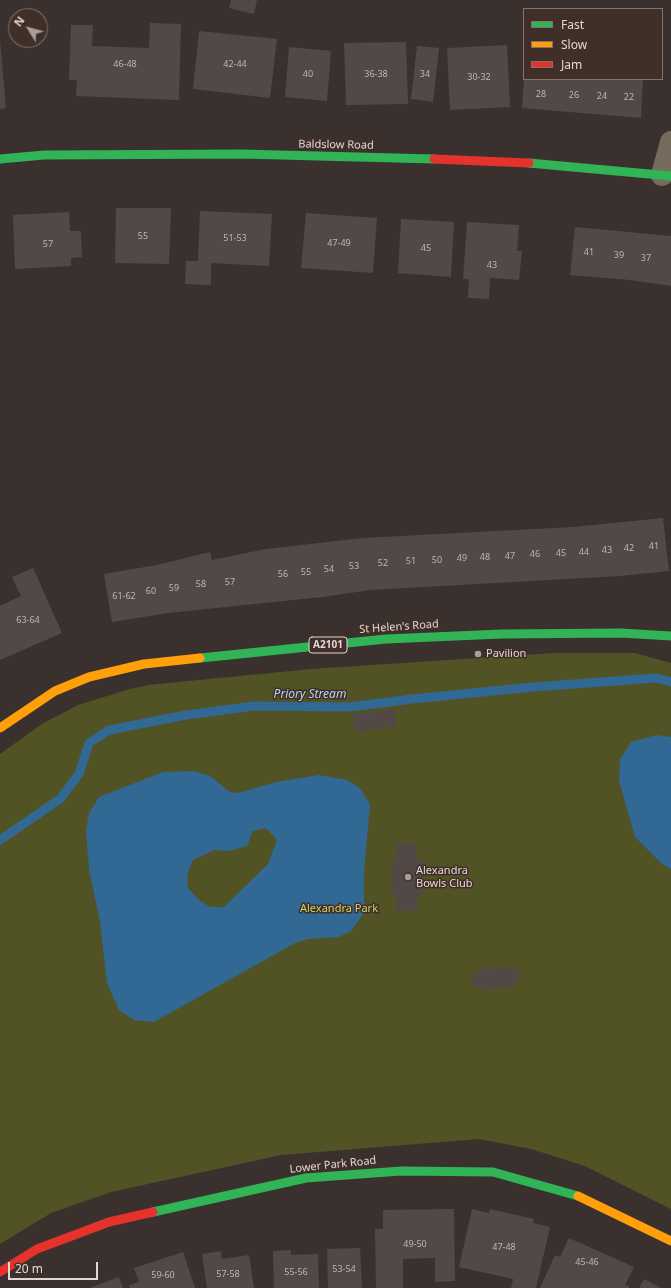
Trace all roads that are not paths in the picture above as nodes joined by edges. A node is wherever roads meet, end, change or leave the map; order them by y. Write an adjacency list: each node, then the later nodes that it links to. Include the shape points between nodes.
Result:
1 (671, 142): 3 (street)
2 (0, 160): 3 (street, Baldslow Road, via 44,155 242,154 511,161)
3 (667, 176)
4 (671, 636): 5 (street, St Helen's Road / A2101, via 621,633 510,634 386,639 144,664 89,676 55,691)
5 (0, 728)
6 (671, 1241): 7 (street, Lower Park Road, via 572,1193 493,1172 401,1171 306,1178 109,1222 38,1248)
7 (0, 1272)

